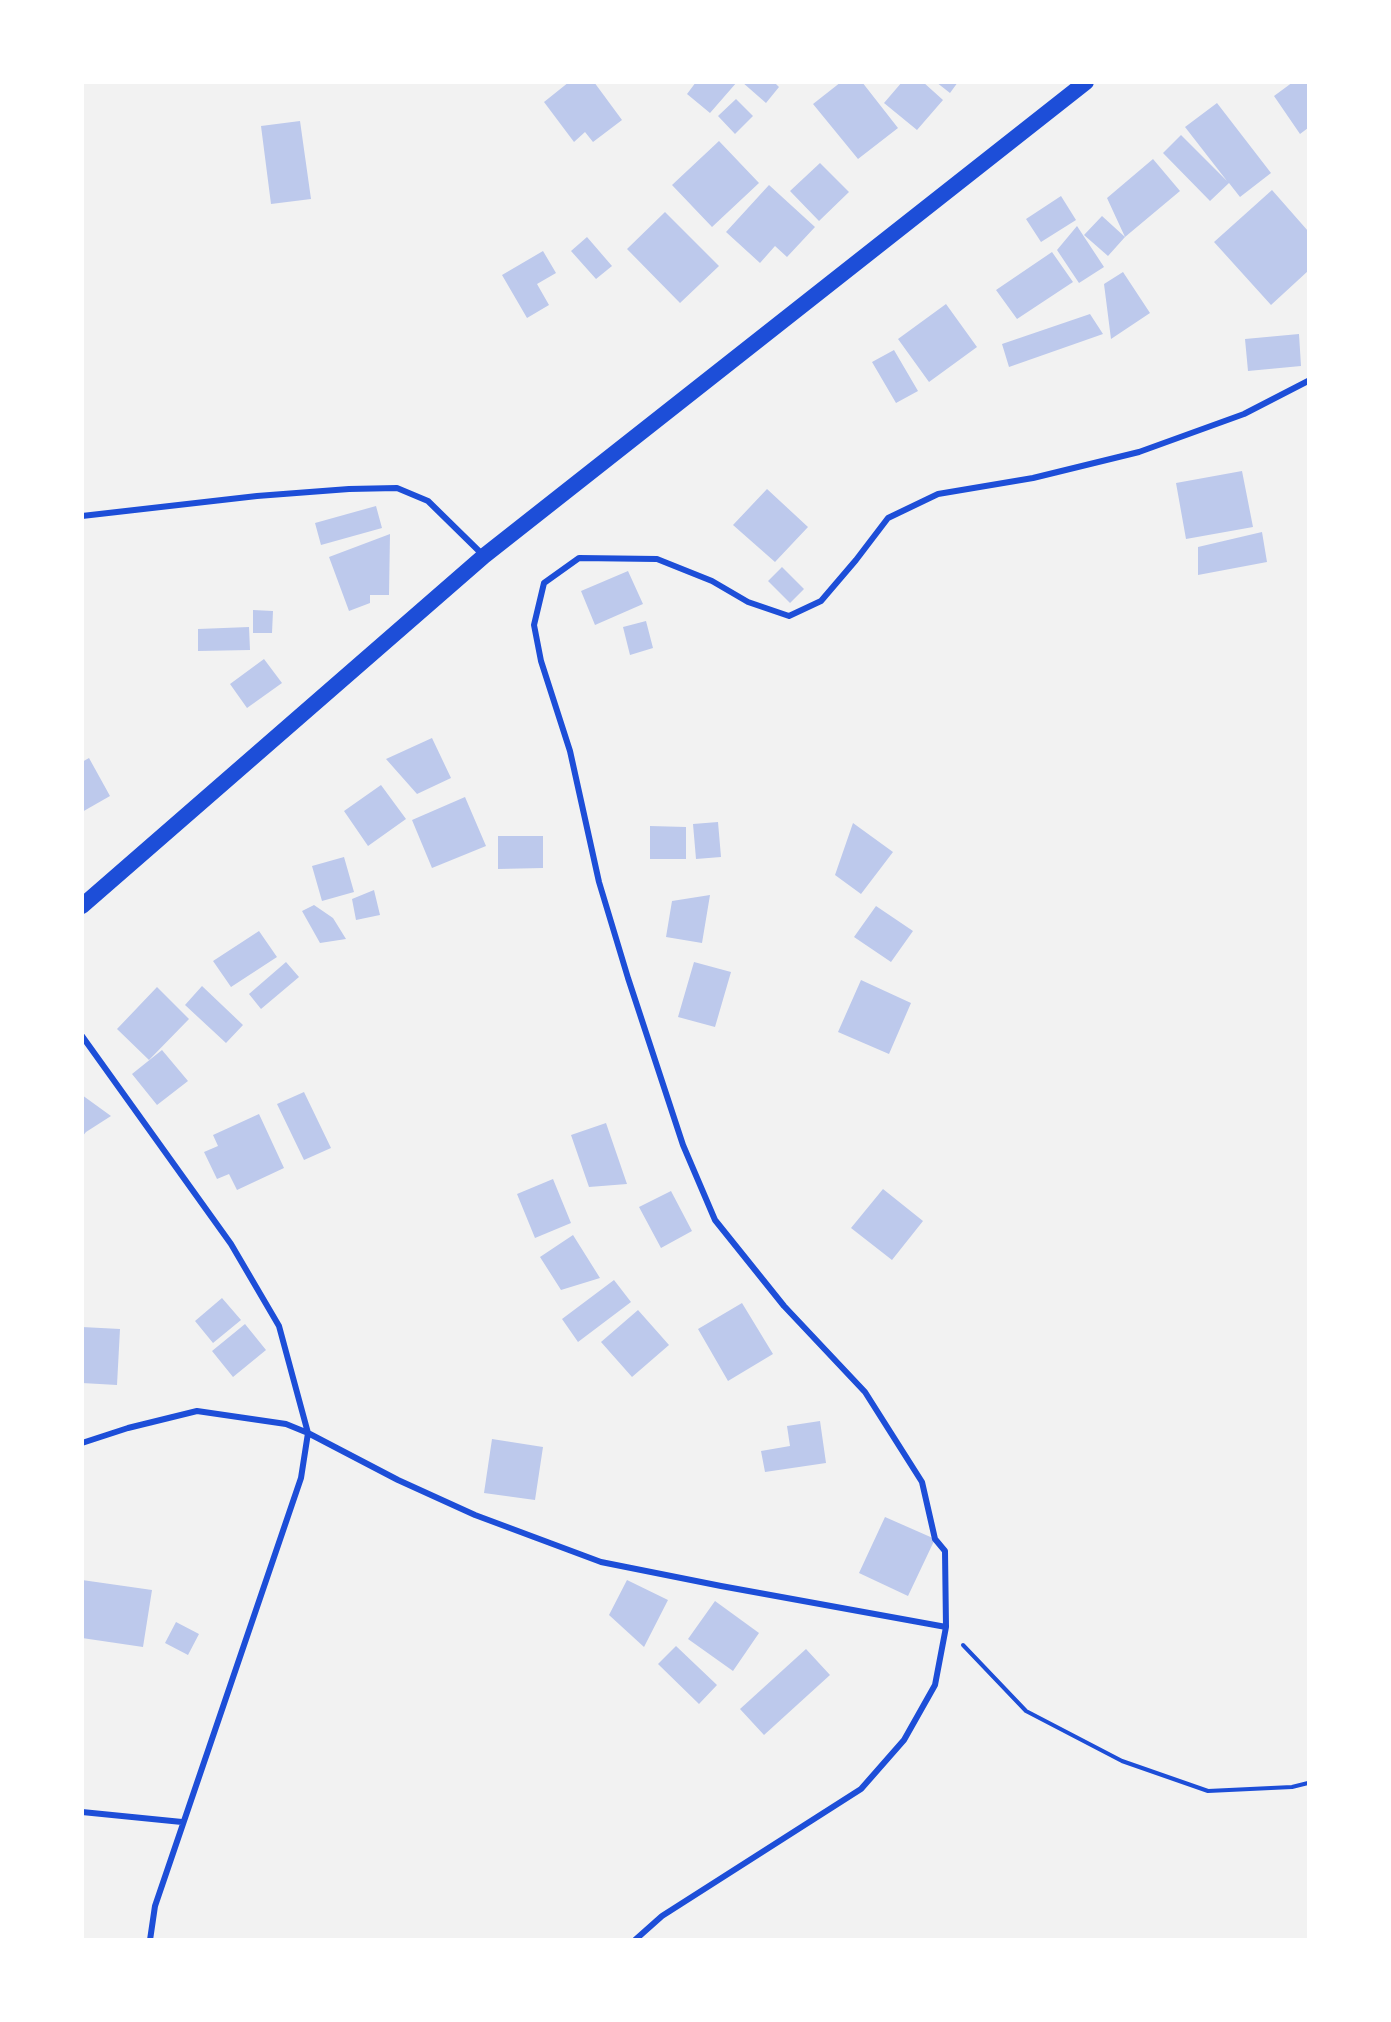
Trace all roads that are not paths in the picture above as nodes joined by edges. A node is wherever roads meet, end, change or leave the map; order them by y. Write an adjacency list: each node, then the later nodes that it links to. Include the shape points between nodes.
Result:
1 (1086, 82): 4 (highway)
2 (1308, 381): 9 (street, via 1244,414 1139,452 1033,478 938,494 888,518 821,601 789,616 748,602 712,580 657,559 579,558 544,583 534,625 541,661 570,752 602,892 683,1145 715,1220 784,1306 865,1392 922,1482 935,1539 945,1551)
3 (82, 516): 4 (street, via 257,496 397,488 428,501)
4 (484, 556): 5 (highway)
5 (82, 906)
6 (82, 1036): 7 (street, via 231,1244 279,1326)
7 (308, 1433): 8 (street, via 286,1424 197,1411); 9 (street, via 475,1515 601,1562); 11 (street, via 301,1478)
8 (82, 1443)
9 (946, 1627): 13 (street, via 935,1685 904,1740 861,1789 662,1916)
10 (82, 1812): 11 (street)
11 (182, 1822): 12 (street, via 155,1906)
12 (150, 1940)
13 (635, 1940)

